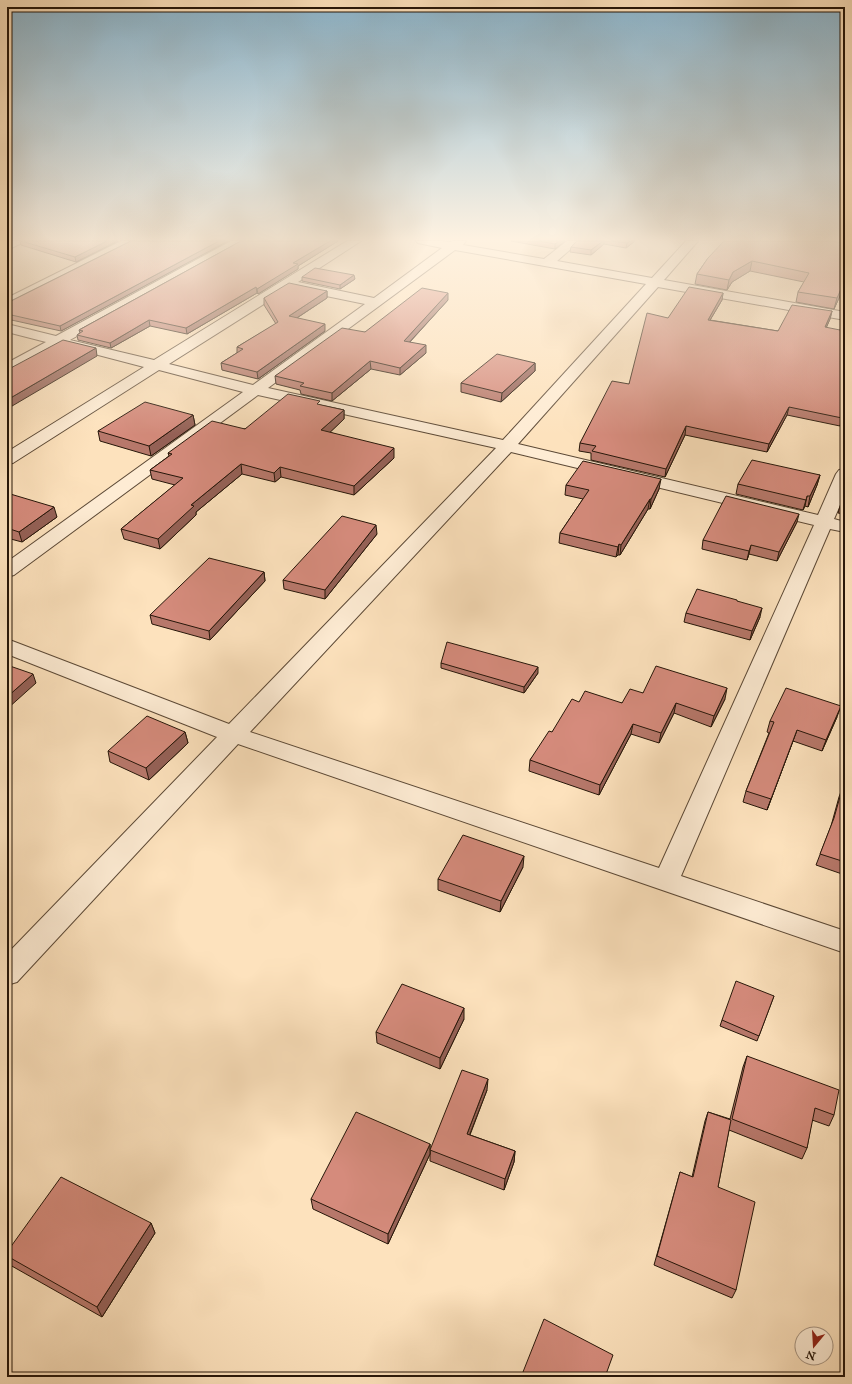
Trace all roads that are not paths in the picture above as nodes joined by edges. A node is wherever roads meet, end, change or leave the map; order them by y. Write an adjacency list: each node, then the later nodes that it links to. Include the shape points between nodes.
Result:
1 (122, 306): 8 (street)
2 (252, 306): 9 (street)
3 (371, 306): 11 (street)
4 (633, 306): 12 (street)
5 (787, 306): 6 (street)
6 (845, 316)
7 (7, 328): 8 (street)
8 (59, 340): 9 (street); 10 (street)
9 (156, 365): 11 (street); 13 (street)
10 (7, 369)
11 (255, 390): 12 (street); 16 (street)
12 (508, 446): 15 (street); 18 (street)
13 (7, 459)
14 (845, 474): 15 (street)
15 (835, 524): 19 (street)
16 (7, 571)
17 (7, 646): 18 (street)
18 (232, 734): 19 (street); 21 (street)
19 (666, 881): 20 (street)
20 (845, 942)
21 (7, 973)

